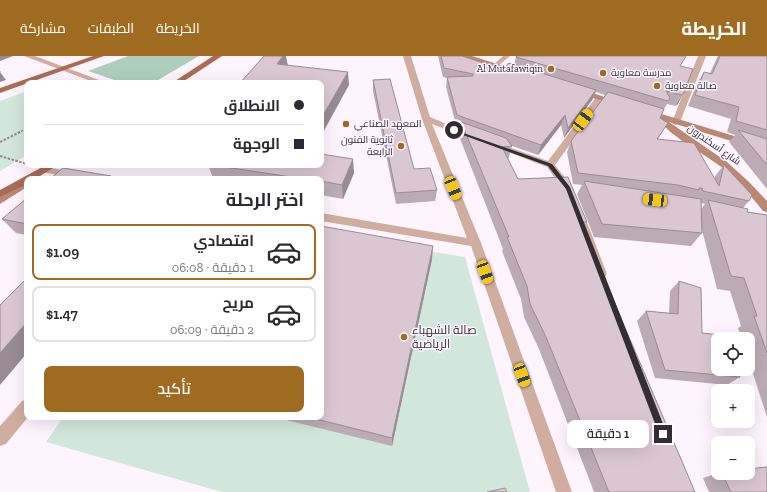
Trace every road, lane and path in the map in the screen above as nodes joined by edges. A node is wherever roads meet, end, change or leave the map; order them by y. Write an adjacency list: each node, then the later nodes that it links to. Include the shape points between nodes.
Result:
1 (28, 56): 9 (street)
2 (100, 56): 9 (main road)
3 (218, 56): 13 (main road)
4 (408, 56): 19 (street)
5 (464, 56): 8 (main road)
6 (507, 56): 8 (lane)
7 (702, 56): 20 (street)
8 (496, 65): 10 (main road)
9 (63, 69): 11 (main road); 12 (street)
10 (526, 74)
11 (32, 80)
12 (94, 80)
13 (181, 80)
14 (24, 83): 16 (main road)
15 (570, 88): 17 (main road)
16 (0, 91)
17 (600, 98): 18 (main road); 28 (street)
18 (663, 118): 20 (main road); 26 (main road, شارع أسكندرون, via 673,130)
19 (426, 119): 28 (street); 39 (street)
20 (676, 122): 22 (main road)
21 (24, 130): 23 (path)
22 (732, 139): 24 (main road); 26 (main road, via 722,141 716,146)
23 (0, 142)
24 (767, 149)
25 (0, 156): 27 (path)
26 (723, 162): 37 (main road, شارع أسكندرون)
27 (24, 163)
28 (550, 165): 40 (street, via 572,189)
29 (49, 168): 30 (main road); 31 (main road); 32 (street)
30 (34, 176)
31 (37, 176)
32 (85, 176)
33 (24, 182): 35 (main road)
34 (24, 182): 36 (main road)
35 (0, 194)
36 (0, 200)
37 (767, 208)
38 (324, 218): 39 (street)
39 (475, 243): 43 (street)
40 (605, 284)
41 (24, 410): 42 (street)
42 (0, 438)
43 (564, 492)

